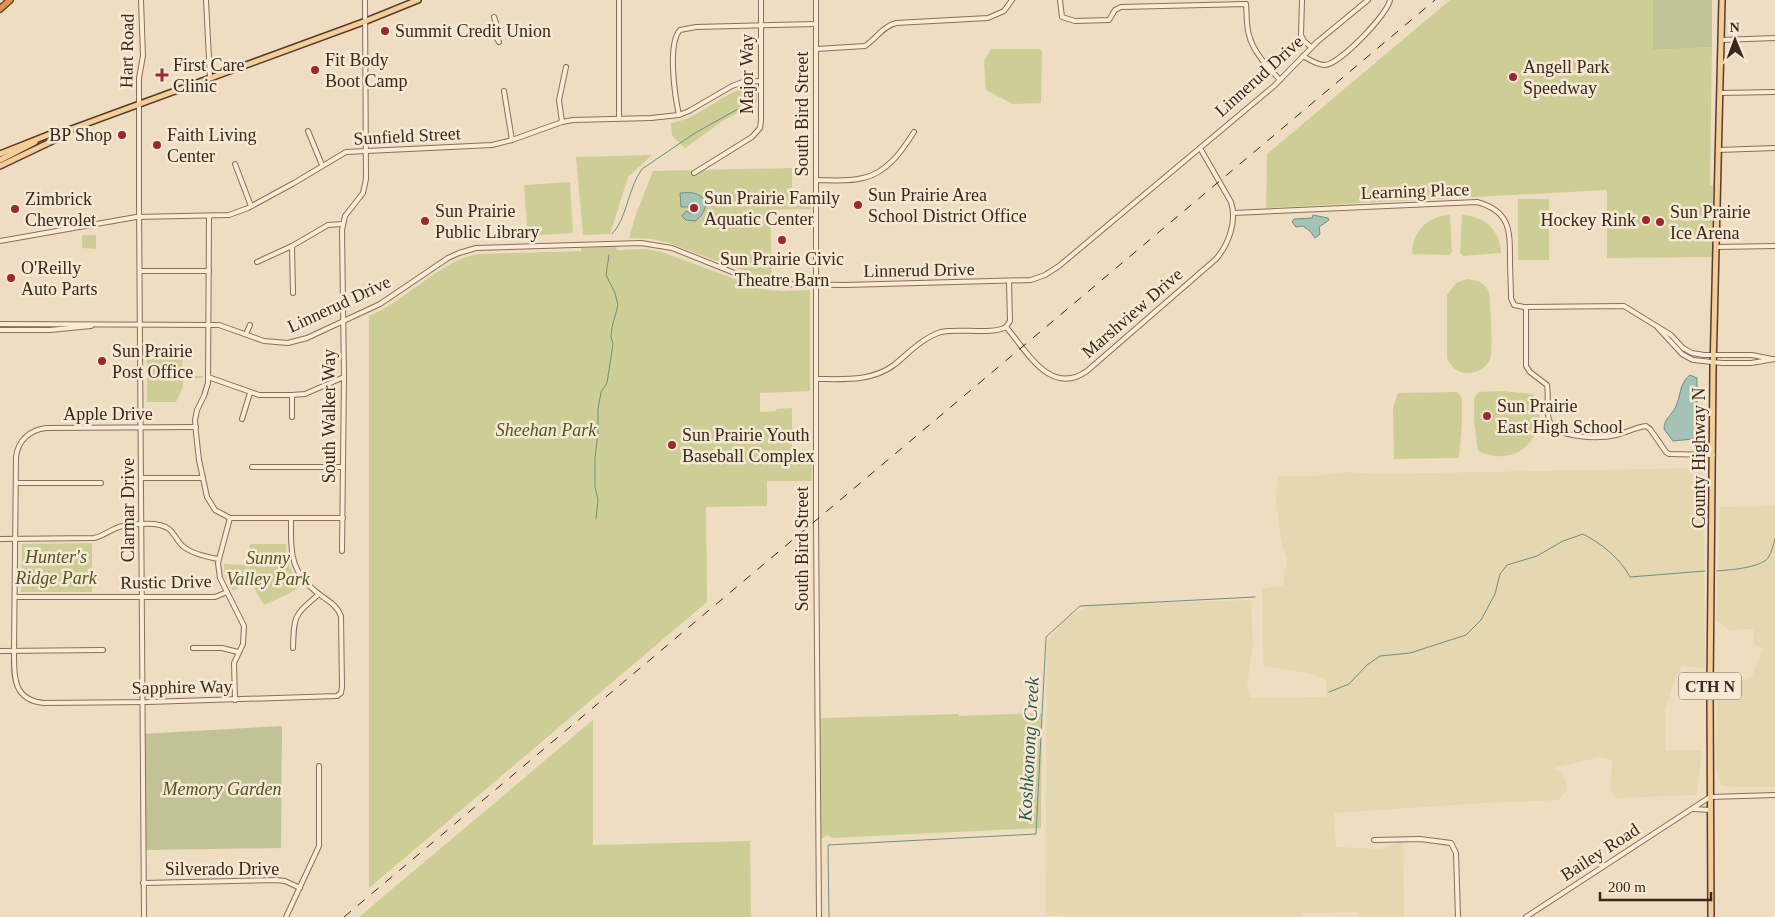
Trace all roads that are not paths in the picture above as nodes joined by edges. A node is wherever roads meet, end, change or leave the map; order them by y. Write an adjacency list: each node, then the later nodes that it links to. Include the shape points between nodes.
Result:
1 (10, 0): 15 (highway)
2 (142, 0): 33 (street, Hart Road)
3 (206, 0): 27 (street)
4 (365, 0): 17 (street)
5 (418, 0): 17 (main road)
6 (620, 0): 35 (street)
7 (761, 0): 19 (street, Major Way)
8 (816, 0): 18 (street, South Bird Street)
9 (1012, 0): 24 (street, via 1004,11 988,18 896,23 865,46)
10 (1060, 0): 28 (street, via 1062,17 1075,21 1109,20 1115,10 1122,7 1246,4 1250,40)
11 (1302, 0): 23 (street, via 1302,35)
12 (1368, 0): 23 (street, Linnerud Drive)
13 (1390, 0): 25 (street, via 1359,42 1340,58 1327,65 1316,64)
14 (1722, 0): 21 (main road, County Highway N / CTH N)
15 (0, 10)
16 (494, 17): 22 (street)
17 (366, 21): 27 (main road); 44 (street)
18 (816, 24): 19 (street); 24 (street, South Bird Street)
19 (761, 26): 29 (street, Major Way); 34 (street, via 680,30 674,42 674,89)
20 (1775, 38): 21 (street)
21 (1721, 40): 32 (main road, County Highway N / CTH N)
22 (498, 42)
23 (1311, 47): 25 (street, Linnerud Drive)
24 (816, 49): 51 (street, South Bird Street)
25 (1303, 56): 28 (street, Linnerud Drive)
26 (566, 67): 36 (street, via 559,100)
27 (210, 78): 33 (main road)
28 (1280, 80): 42 (street, Linnerud Drive)
29 (762, 81): 34 (street, Sunfield Street, via 738,84); 50 (street, Major Way, via 761,121 757,133)
30 (504, 91): 41 (street)
31 (1775, 92): 32 (street)
32 (1720, 93): 45 (main road, County Highway N / CTH N)
33 (140, 103): 37 (main road); 54 (street, Clarmar Drive)
34 (679, 115): 35 (street, Sunfield Street)
35 (620, 118): 36 (street, Sunfield Street)
36 (562, 122): 41 (street, Sunfield Street)
37 (66, 131): 40 (main road); 48 (main road, via 64,136)
38 (308, 131): 49 (street)
39 (914, 132): 51 (street, via 901,152 876,173 854,180)
40 (46, 136): 46 (main road); 48 (main road)
41 (512, 140): 44 (street, Sunfield Street, via 483,146)
42 (1200, 148): 53 (street, via 1231,202); 64 (street, Linnerud Drive, via 1054,270 1035,279)
43 (1775, 148): 45 (street)
44 (367, 150): 49 (street, Sunfield Street, via 346,152); 56 (street, via 363,193 349,210)
45 (1718, 150): 60 (main road, County Highway N / CTH N)
46 (0, 154)
47 (235, 164): 52 (street)
48 (1, 165)
49 (322, 165): 52 (street, Sunfield Street)
50 (694, 173)
51 (816, 180): 65 (street, South Bird Street)
52 (250, 206): 55 (street, Sunfield Street, via 229,215)
53 (1233, 213): 67 (street, Learning Place, via 1485,204 1503,217 1510,233 1511,298 1514,305); 74 (street, Marshview Drive, via 1227,243 1216,259 1083,374 1068,379 1047,373)
54 (139, 216): 55 (street, Sunfield Street); 57 (street, Sunfield Street); 62 (street, Clarmar Drive)
55 (210, 216): 63 (street)
56 (343, 224): 58 (street, via 328,225); 68 (street, South Walker Way)
57 (0, 241)
58 (292, 246): 61 (street); 66 (street)
59 (1775, 246): 60 (street)
60 (1716, 247): 78 (main road, County Highway N / CTH N)
61 (257, 262)
62 (140, 271): 63 (street); 73 (street, Clarmar Drive)
63 (209, 271): 70 (street)
64 (1009, 282): 65 (street, Linnerud Drive); 74 (street, via 1010,321)
65 (816, 284): 68 (street, Linnerud Drive, via 761,282 654,244 476,248 448,258 388,299); 83 (street, South Bird Street)
66 (293, 293)
67 (1526, 307): 75 (street, via 1621,306 1637,312); 90 (street, via 1526,366 1547,385 1549,421 1555,429 1597,437 1616,436 1646,426 1669,454)
68 (342, 322): 77 (street, Linnerud Drive, via 288,343 271,342); 82 (street, South Walker Way)
69 (0, 324): 72 (street, Linnerud Drive)
70 (207, 324): 73 (street, Linnerud Drive); 77 (street, Linnerud Drive); 81 (street)
71 (250, 324): 77 (street)
72 (103, 325): 73 (street, Linnerud Drive); 76 (street, Linnerud Drive)
73 (140, 325): 89 (street, Clarmar Drive)
74 (1006, 327): 83 (street, via 942,332 922,342 876,375 856,379)
75 (1658, 328): 78 (street, via 1688,351); 80 (street, via 1682,354 1693,360)
76 (0, 330)
77 (246, 334)
78 (1713, 356): 79 (street, via 1752,355); 80 (main road, County Highway N / CTH N)
79 (1774, 359): 80 (street)
80 (1713, 363): 90 (main road, County Highway N / CTH N)
81 (208, 377): 84 (street); 88 (street)
82 (344, 377): 85 (street, via 305,394); 92 (street, South Walker Way)
83 (816, 379): 127 (street, South Bird Street)
84 (250, 393): 85 (street); 87 (street)
85 (292, 395): 86 (street)
86 (292, 417)
87 (242, 419)
88 (196, 427): 89 (street, Apple Drive); 94 (street)
89 (141, 428): 93 (street, Clarmar Drive); 95 (street, Apple Drive, via 46,428 34,431 24,438 17,451)
90 (1712, 455): 119 (main road, County Highway N / CTH N)
91 (252, 467): 92 (street)
92 (343, 467): 99 (street, South Walker Way)
93 (142, 478): 94 (street); 100 (street, Clarmar Drive)
94 (202, 478): 97 (street, via 210,504)
95 (16, 483): 96 (street); 101 (street)
96 (102, 483)
97 (230, 518): 98 (street); 104 (street)
98 (291, 518): 99 (street); 106 (street, via 293,562 300,576)
99 (343, 518): 103 (street, South Walker Way)
100 (141, 525): 101 (street, via 121,526 94,538); 104 (street, via 166,527 188,550); 107 (street, Clarmar Drive)
101 (15, 538): 102 (street); 108 (street)
102 (0, 539)
103 (342, 551)
104 (218, 559): 105 (street, via 218,573)
105 (227, 592): 107 (street, Rustic Drive, via 215,597); 114 (street, via 243,620 244,639)
106 (319, 594): 110 (street, via 295,619); 115 (street, Sapphire Way, via 336,607 341,616 342,687 339,694)
107 (142, 597): 108 (street, Rustic Drive); 116 (street, Clarmar Drive)
108 (15, 598): 113 (street)
109 (193, 648): 114 (street, via 222,648)
110 (293, 648)
111 (103, 650): 113 (street)
112 (0, 651): 113 (street)
113 (14, 651): 116 (street, Sapphire Way, via 15,682 21,692 33,700 44,703)
114 (238, 652): 115 (street, via 234,663)
115 (234, 700): 116 (street, Sapphire Way)
116 (143, 702): 123 (street, Clarmar Drive)
117 (318, 766): 124 (street, via 320,841)
118 (1775, 795): 119 (street, Bailey Road)
119 (1710, 797): 120 (street, Bailey Road); 121 (main road, County Highway N / CTH N)
120 (1689, 810): 121 (street); 129 (street, Bailey Road)
121 (1710, 810): 130 (main road, County Highway N / CTH N)
122 (1374, 840): 128 (street, via 1450,842 1455,848)
123 (143, 884): 124 (street, Silverado Drive, via 276,880); 125 (street, Clarmar Drive)
124 (300, 888): 126 (street)
125 (144, 917)
126 (286, 917)
127 (819, 917)
128 (1458, 917)
129 (1526, 917)
130 (1711, 917)

